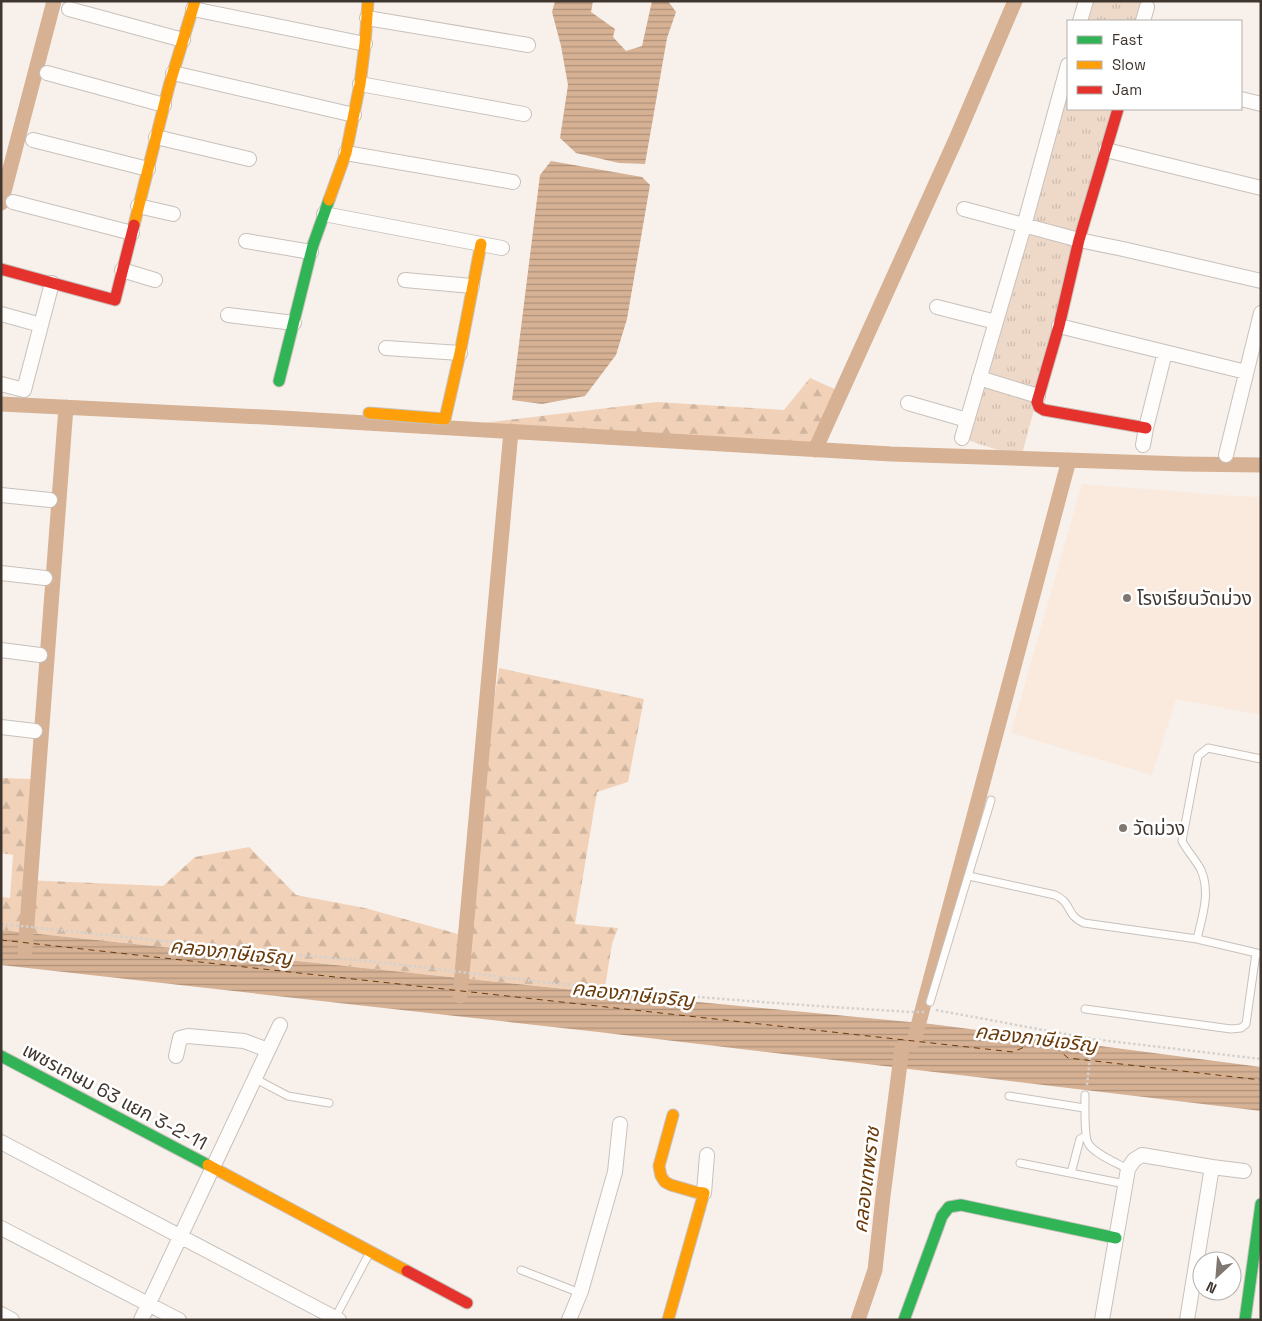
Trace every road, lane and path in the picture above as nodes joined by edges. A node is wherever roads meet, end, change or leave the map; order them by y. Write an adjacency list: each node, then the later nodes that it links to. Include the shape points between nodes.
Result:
1 (368, 1): 6 (street)
2 (1086, 1): 7 (street)
3 (194, 5): 9 (street); 10 (street)
4 (1147, 7): 8 (street)
5 (69, 9): 9 (street)
6 (367, 18): 10 (street); 11 (street)
7 (1080, 20)
8 (1143, 20)
9 (183, 40): 14 (street)
10 (365, 44): 15 (street)
11 (528, 45)
12 (1067, 69): 35 (street)
13 (47, 73): 18 (street)
14 (173, 73): 18 (street); 21 (street)
15 (360, 84): 20 (street); 21 (street)
16 (1242, 99): 17 (street)
17 (1261, 104)
18 (164, 105): 22 (street)
19 (1118, 110): 24 (street)
20 (524, 114)
21 (354, 115): 25 (street)
22 (156, 137): 26 (street); 27 (street)
23 (33, 140): 27 (street)
24 (1106, 150): 29 (street); 37 (street)
25 (346, 153): 28 (street); 34 (street)
26 (249, 159)
27 (148, 169): 31 (street)
28 (513, 182)
29 (1261, 188)
30 (13, 202): 36 (street)
31 (138, 206): 33 (street); 36 (street)
32 (964, 209): 35 (street)
33 (172, 214)
34 (324, 214): 39 (street); 41 (street)
35 (1024, 226): 37 (street); 53 (street)
36 (132, 233): 43 (street)
37 (1079, 240): 46 (street); 56 (street)
38 (246, 242): 41 (street)
39 (481, 244): 40 (street); 48 (street)
40 (502, 248)
41 (311, 252): 54 (street)
42 (1, 269): 47 (street)
43 (122, 270): 44 (street); 47 (street, via 115,300)
44 (155, 280)
45 (405, 280): 48 (street)
46 (1261, 281)
47 (52, 283): 55 (street)
48 (472, 286): 59 (street)
49 (937, 307): 53 (street)
50 (1261, 313): 60 (street)
51 (1, 314): 55 (street)
52 (228, 315): 54 (street)
53 (996, 322): 61 (street)
54 (294, 323): 62 (street)
55 (41, 325): 63 (street, via 24,390)
56 (1058, 326): 58 (street); 64 (street)
57 (386, 348): 59 (street)
58 (1165, 352): 60 (street); 68 (street)
59 (460, 354): 66 (street, via 445,420)
60 (1246, 372): 71 (street)
61 (979, 378): 64 (street); 67 (street)
62 (279, 381)
63 (1, 384)
64 (1038, 396): 68 (street, via 1038,407 1044,410)
65 (908, 402): 67 (street)
66 (368, 413)
67 (967, 420): 69 (street)
68 (1146, 428): 70 (street)
69 (962, 438)
70 (1144, 445)
71 (1226, 454)
72 (1, 495): 73 (street)
73 (50, 500)
74 (1, 573): 75 (street)
75 (45, 578)
76 (1, 650): 77 (street)
77 (40, 655)
78 (1, 727): 79 (street)
79 (35, 731)
80 (1261, 759): 84 (lane, via 1208,748 1198,756 1182,841 1201,870 1206,890)
81 (991, 800): 82 (lane)
82 (969, 876): 84 (lane, via 1054,895 1066,903 1071,915 1084,923); 86 (lane)
83 (1, 924): 89 (path, via 355,959 571,985 754,1002)
84 (1197, 939): 85 (lane)
85 (1258, 954): 87 (lane, via 1246,1024 1241,1028)
86 (930, 1002)
87 (1085, 1009)
88 (934, 1010): 91 (path)
89 (928, 1012)
90 (280, 1025): 92 (street)
91 (1092, 1039): 95 (path); 97 (path)
92 (268, 1050): 94 (street, via 244,1041 188,1036 180,1038); 96 (street)
93 (1, 1056): 108 (street, เพชรเกษม 63 แยก 3-2-11)
94 (176, 1056)
95 (1261, 1059)
96 (254, 1078): 99 (lane, via 288,1096); 108 (street)
97 (1085, 1095): 100 (lane)
98 (1009, 1096): 100 (lane)
99 (329, 1103)
100 (1084, 1108): 103 (lane)
101 (673, 1115): 113 (street, via 659,1166 661,1176 671,1185)
102 (620, 1124): 121 (street, via 615,1172)
103 (1086, 1136): 109 (lane, via 1091,1147); 111 (lane, via 1080,1139)
104 (1, 1142): 117 (street)
105 (707, 1154): 113 (street)
106 (1020, 1163): 111 (lane)
107 (1212, 1167): 109 (street, via 1142,1155); 110 (street); 133 (street)
108 (213, 1168): 117 (street); 119 (street, เพชรเกษม 63 แยก 3-2-11)
109 (1128, 1169): 112 (street)
110 (1244, 1171)
111 (1071, 1173): 112 (lane)
112 (1125, 1184): 118 (street)
113 (704, 1193): 130 (street)
114 (1261, 1204): 116 (street)
115 (1, 1228): 123 (street)
116 (1259, 1235): 134 (street)
117 (180, 1236): 123 (street); 125 (street)
118 (1116, 1238): 131 (street, via 960,1205 949,1207 942,1216); 132 (street)
119 (370, 1251): 122 (street, เพชรเกษม 63 แยก 3-2-11); 125 (lane)
120 (521, 1270): 121 (lane)
121 (580, 1293): 129 (street)
122 (467, 1303)
123 (148, 1304): 127 (street); 128 (street)
124 (1, 1314): 126 (street)
125 (337, 1319)
126 (12, 1320)
127 (141, 1320)
128 (179, 1320)
129 (569, 1320)
130 (668, 1320)
131 (904, 1320)
132 (1102, 1320)
133 (1187, 1320)
134 (1245, 1320)

